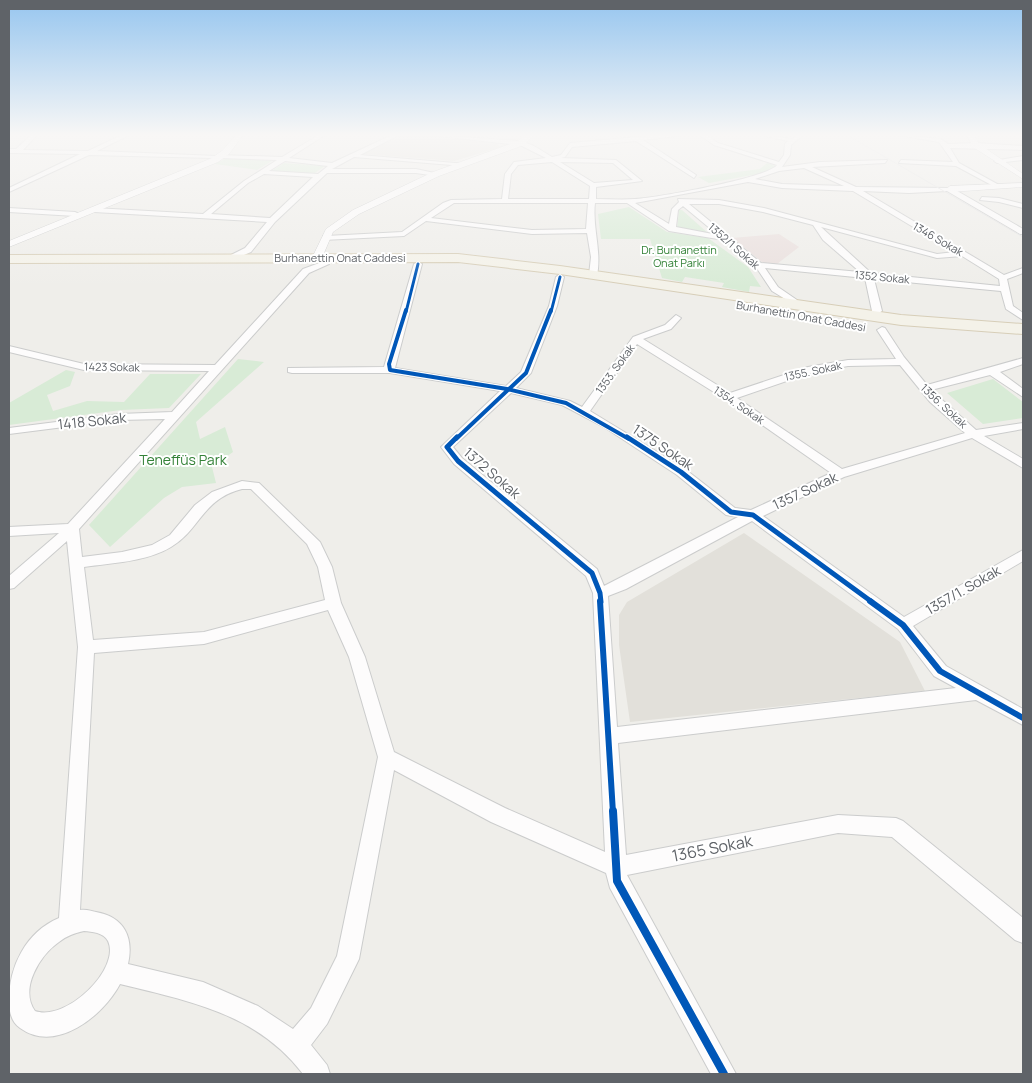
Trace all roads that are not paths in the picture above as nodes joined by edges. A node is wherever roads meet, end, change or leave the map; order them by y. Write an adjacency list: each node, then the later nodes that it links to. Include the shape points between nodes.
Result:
1 (592, 185): 18 (street)
2 (145, 186): 27 (street)
3 (150, 186): 24 (street)
4 (242, 186): 28 (street)
5 (309, 186): 30 (street)
6 (412, 186): 35 (street, via 356,212 335,226)
7 (507, 186): 17 (street)
8 (717, 186): 15 (street)
9 (784, 186): 13 (street)
10 (848, 186): 13 (street, 1346 Sokak)
11 (996, 186): 12 (street); 14 (street)
12 (1008, 186)
13 (853, 188): 14 (street); 39 (street, 1346 Sokak)
14 (949, 189): 34 (street)
15 (672, 194): 19 (street); 20 (street, 1352/1 Sokak)
16 (982, 199): 21 (street)
17 (506, 200): 18 (street); 29 (street, via 453,201)
18 (594, 200): 19 (street); 26 (street)
19 (633, 202): 22 (street); 32 (street)
20 (683, 202): 31 (street, via 738,204); 32 (street, via 675,209); 36 (street, 1352/1 Sokak)
21 (1023, 206)
22 (606, 209)
23 (9, 210): 27 (street)
24 (94, 210): 28 (street); 38 (street)
25 (598, 211): 26 (street)
26 (590, 213): 33 (street)
27 (75, 214): 37 (street)
28 (204, 217): 30 (street)
29 (425, 219): 33 (street, via 532,232); 35 (street, via 404,234)
30 (272, 220): 40 (street, via 248,250)
31 (816, 226): 39 (street, via 937,256); 47 (street)
32 (672, 229): 36 (street)
33 (590, 231): 46 (street, via 594,246)
34 (1023, 232)
35 (326, 238): 42 (street)
36 (724, 238): 44 (street, 1352/1 Sokak)
37 (9, 240)
38 (9, 244)
39 (964, 254): 49 (street, 1346 Sokak)
40 (232, 258): 41 (main road, Burhanettin Onat Caddesi); 42 (main road, Burhanettin Onat Caddesi)
41 (10, 261): 42 (main road)
42 (321, 261): 43 (main road); 46 (main road, Burhanettin Onat Caddesi, via 458,258); 67 (street, via 306,271)
43 (418, 264): 48 (main road, via 490,268); 69 (street, via 399,338 388,364)
44 (758, 265): 47 (street, 1352 Sokak); 52 (street, 1352/1 Sokak, via 775,289)
45 (1023, 270): 49 (street)
46 (593, 275): 51 (main road, Burhanettin Onat Caddesi)
47 (869, 276): 50 (street, 1352 Sokak); 53 (street)
48 (560, 278): 51 (main road); 71 (street, 1372 Sokak, via 553,306 526,373)
49 (1003, 278): 50 (street)
50 (1006, 289): 54 (street, via 1009,307)
51 (727, 298): 52 (main road, Burhanettin Onat Caddesi); 57 (main road, Burhanettin Onat Caddesi, via 901,320); 58 (main road, Burhanettin Onat Caddesi, via 742,308); 59 (main road, Burhanettin Onat Caddesi, via 906,327)
52 (793, 300): 53 (main road, Burhanettin Onat Caddesi)
53 (877, 311): 56 (main road, Burhanettin Onat Caddesi, via 926,318)
54 (1023, 317)
55 (676, 318): 60 (street, 1353. Sokak, via 668,326)
56 (1023, 324)
57 (1023, 329)
58 (882, 330): 61 (main road, Burhanettin Onat Caddesi, via 942,338); 66 (street, 1356. Sokak)
59 (1023, 335)
60 (636, 339): 74 (street, 1354. Sokak); 75 (street, 1353. Sokak)
61 (1023, 342)
62 (9, 349): 63 (street, 1423 Sokak)
63 (23, 353): 64 (street); 67 (street, 1423 Sokak, via 84,367)
64 (9, 360)
65 (1023, 361): 70 (street)
66 (901, 362): 72 (street, 1356. Sokak); 74 (street, 1355. Sokak, via 848,363 808,370)
67 (217, 368): 76 (street)
68 (292, 370): 69 (street, 1375 Sokak)
69 (390, 370): 71 (street, 1375 Sokak)
70 (992, 372): 72 (street); 73 (street)
71 (507, 389): 75 (street, 1375 Sokak, via 551,398); 88 (street, 1372 Sokak, via 447,447 458,461 592,573)
72 (924, 389): 79 (street, 1356. Sokak)
73 (1023, 394)
74 (729, 397): 81 (street, 1354. Sokak)
75 (585, 411): 82 (street, 1375 Sokak, via 681,472 731,512)
76 (175, 415): 78 (street, 1418 Sokak, via 120,417); 83 (street)
77 (1023, 426): 79 (street, 1357 Sokak)
78 (10, 433)
79 (973, 434): 80 (street, 1356. Sokak); 81 (street, 1357 Sokak)
80 (1023, 464)
81 (840, 474): 82 (street, 1357 Sokak)
82 (753, 515): 88 (street, 1357 Sokak); 90 (street, 1375 Sokak)
83 (72, 528): 84 (street); 86 (street); 87 (street)
84 (9, 531)
85 (1023, 555): 90 (street, 1357/1. Sokak)
86 (76, 563): 89 (street, via 160,548 175,537 206,500 230,488 250,485 313,542 325,567); 91 (street)
87 (9, 584)
88 (600, 593): 94 (street)
89 (333, 603): 91 (street, via 204,638); 95 (street, via 357,657)
90 (903, 625): 92 (street, 1375 Sokak, via 940,671)
91 (86, 647): 97 (street)
92 (976, 693): 93 (street, 1375 Sokak); 94 (street)
93 (1023, 718)
94 (608, 736): 96 (street)
95 (387, 757): 96 (street, via 498,815); 101 (street, via 348,959 319,1016)
96 (616, 867): 98 (street, 1365 Sokak, via 838,824 896,828); 103 (street, via 617,880)
97 (69, 924): 99 (street, via 97,920 115,932 120,957); 100 (street, via 42,942 31,955 21,972)
98 (1023, 932)
99 (115, 972): 100 (street, via 94,1002 65,1022 34,1024 24,1016); 101 (street, via 203,993 250,1014)
100 (13, 999)
101 (296, 1045): 102 (street)
102 (318, 1074)
103 (724, 1074)

